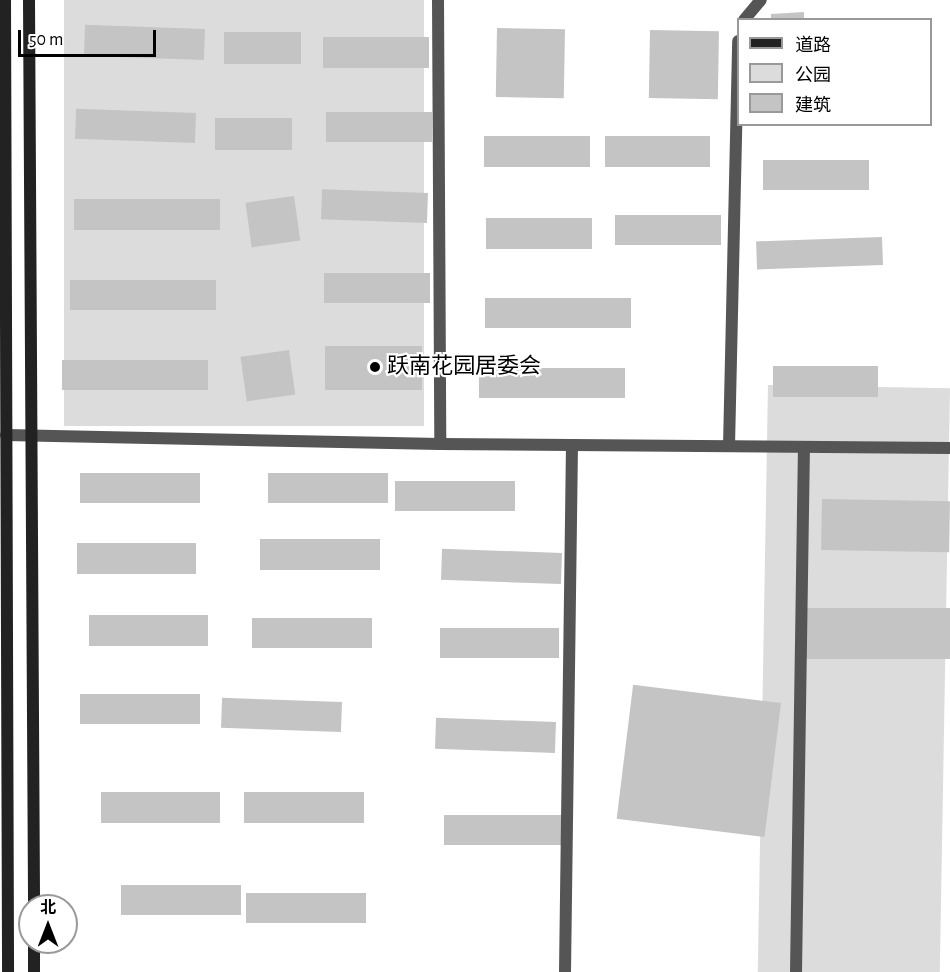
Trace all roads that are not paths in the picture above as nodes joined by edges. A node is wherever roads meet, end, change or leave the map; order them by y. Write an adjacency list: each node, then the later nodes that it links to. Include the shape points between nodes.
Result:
1 (5, 0): 7 (street)
2 (29, 0): 8 (street)
3 (438, 0): 9 (street)
4 (761, 0): 5 (street)
5 (746, 18)
6 (737, 86): 11 (street)
7 (6, 435): 8 (street); 16 (street)
8 (33, 436): 9 (street); 14 (street)
9 (440, 444): 10 (street)
10 (572, 445): 11 (street); 18 (street)
11 (729, 446): 12 (street)
12 (804, 447): 13 (street); 19 (street)
13 (950, 448)
14 (34, 894)
15 (34, 954): 17 (street)
16 (8, 972)
17 (34, 972)
18 (565, 972)
19 (796, 972)

